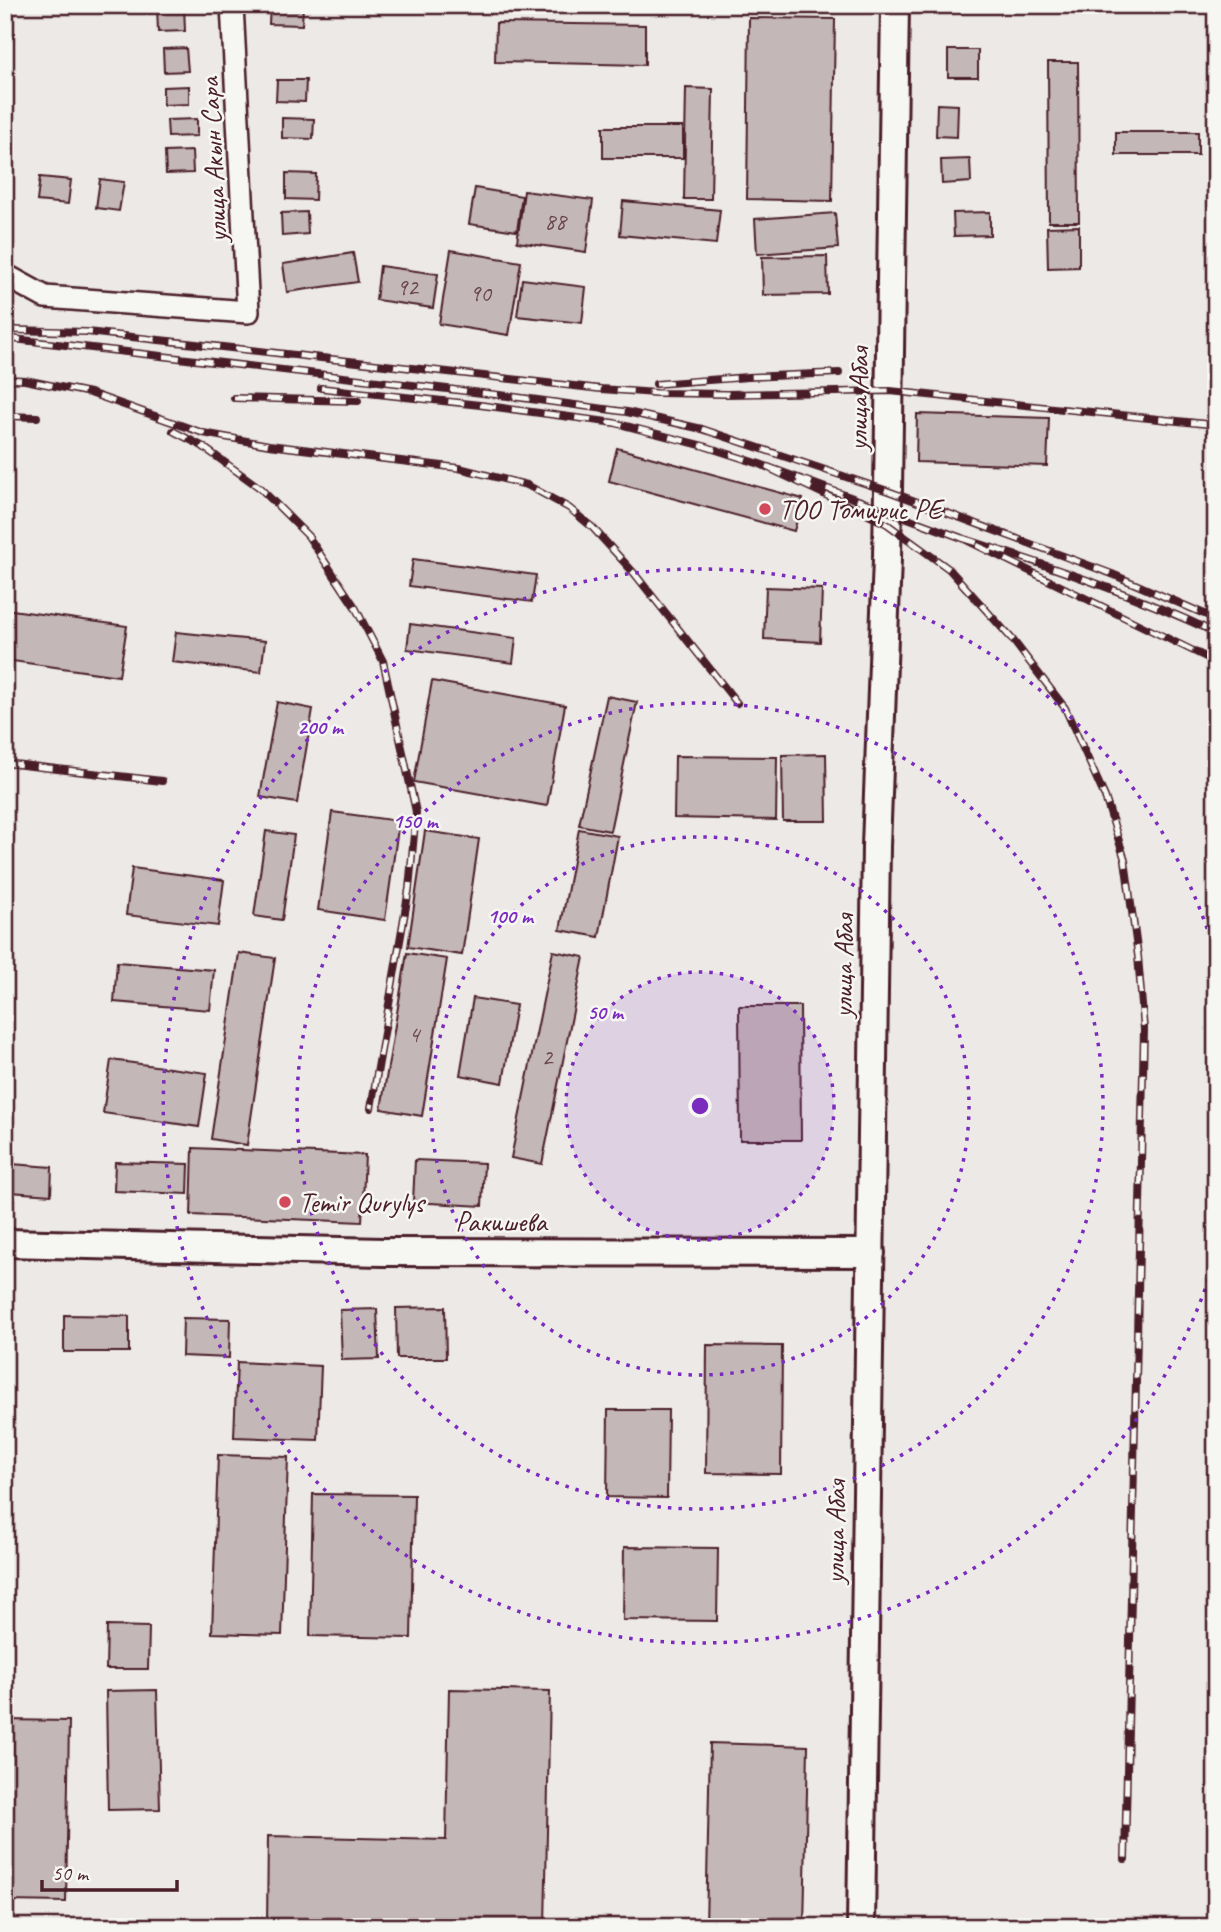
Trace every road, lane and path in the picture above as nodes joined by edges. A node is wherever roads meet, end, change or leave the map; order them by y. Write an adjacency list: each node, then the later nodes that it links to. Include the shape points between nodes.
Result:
1 (232, 5): 3 (street, улица Акын Сара, via 248,312 46,296)
2 (895, 5): 5 (street, улица Абая)
3 (5, 275)
4 (5, 1243): 5 (street, Ракишева, via 383,1252)
5 (871, 1254): 6 (street, улица Абая)
6 (861, 1927)

